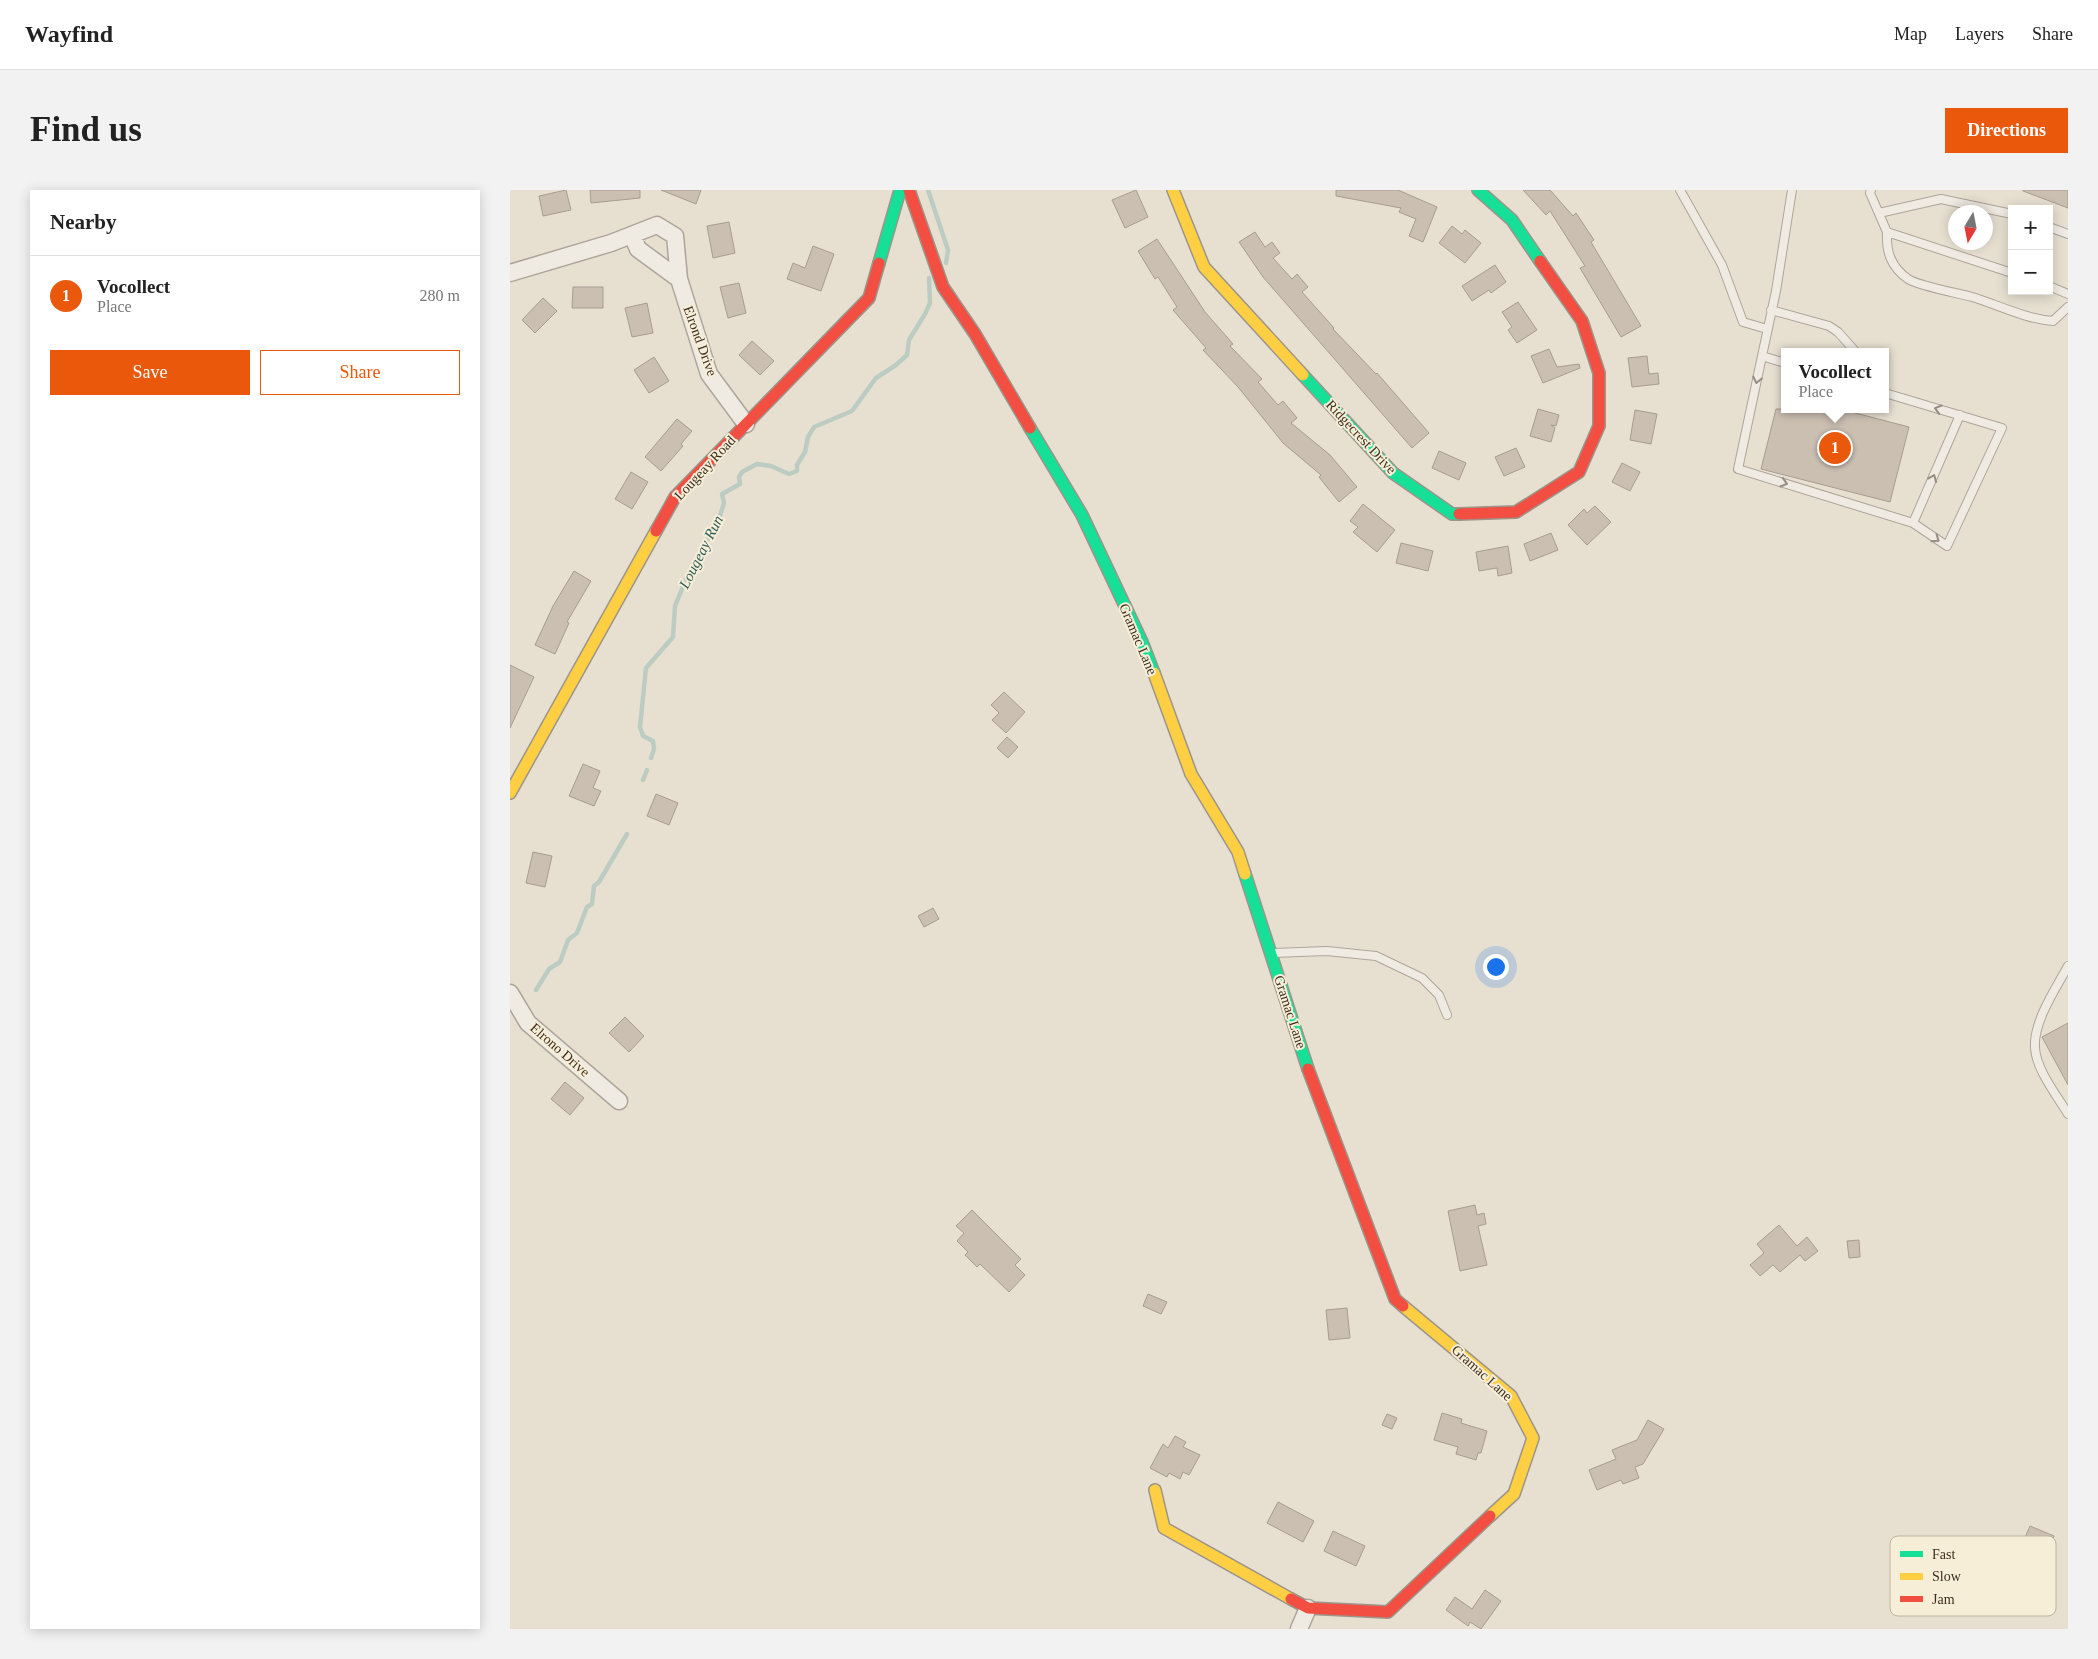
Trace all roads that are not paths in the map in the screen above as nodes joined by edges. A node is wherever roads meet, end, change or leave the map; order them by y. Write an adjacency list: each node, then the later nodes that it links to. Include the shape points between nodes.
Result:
1 (900, 190): 27 (street, Lougeay Road, via 869,298)
2 (909, 190): 30 (street, Gramac Lane, via 943,287 975,334 1082,514 1142,642 1191,774 1238,852)
3 (1173, 190): 4 (street, Ridgecrest Drive, via 1204,267 1393,472 1452,514 1516,512 1579,472 1598,426 1599,373 1582,321 1512,220)
4 (1478, 190)
5 (1680, 190): 21 (lane, via 1722,265 1743,322)
6 (1792, 190): 20 (lane)
7 (1871, 190): 8 (lane)
8 (1879, 213): 9 (lane, via 1942,199); 11 (lane)
9 (2008, 213)
10 (2053, 228): 12 (lane)
11 (1887, 232): 14 (lane); 19 (lane, via 1886,248 1895,267 1910,280 2037,320 2053,321)
12 (2068, 234)
13 (632, 235): 15 (street, Elrond Drive); 16 (street, via 638,248); 16 (street, Elrond Drive, via 657,226 675,236)
14 (2008, 272)
15 (510, 273)
16 (679, 279): 27 (street, Elrond Drive, via 708,374)
17 (2053, 288): 18 (lane)
18 (2068, 294)
19 (2068, 307)
20 (1772, 310): 21 (lane); 22 (lane, via 1829,326)
21 (1767, 329): 23 (lane)
22 (1852, 348)
23 (1762, 356): 24 (lane); 28 (lane, one-way to 28, via 1738,468)
24 (1781, 362)
25 (1889, 394): 26 (lane, one-way to 25)
26 (1960, 415): 28 (lane, one-way to 26); 28 (lane, one-way to 26, via 1947,546 2002,428)
27 (746, 424): 29 (street, Lougeay Road, via 675,498)
28 (1913, 523)
29 (510, 793)
30 (1271, 954): 33 (lane, via 1327,951 1376,956 1422,978 1439,995); 37 (street, Gramac Lane, via 1306,1062 1395,1299 1511,1396 1533,1438 1514,1494 1388,1612)
31 (2067, 970): 35 (lane, via 2046,1006 2036,1034 2035,1048 2040,1066)
32 (510, 993): 34 (street, Elrono Drive, via 528,1023)
33 (1447, 1015)
34 (619, 1100)
35 (2068, 1114)
36 (1155, 1490): 37 (street, Gramac Lane, via 1164,1528)
37 (1308, 1608): 38 (street)
38 (1299, 1629)

